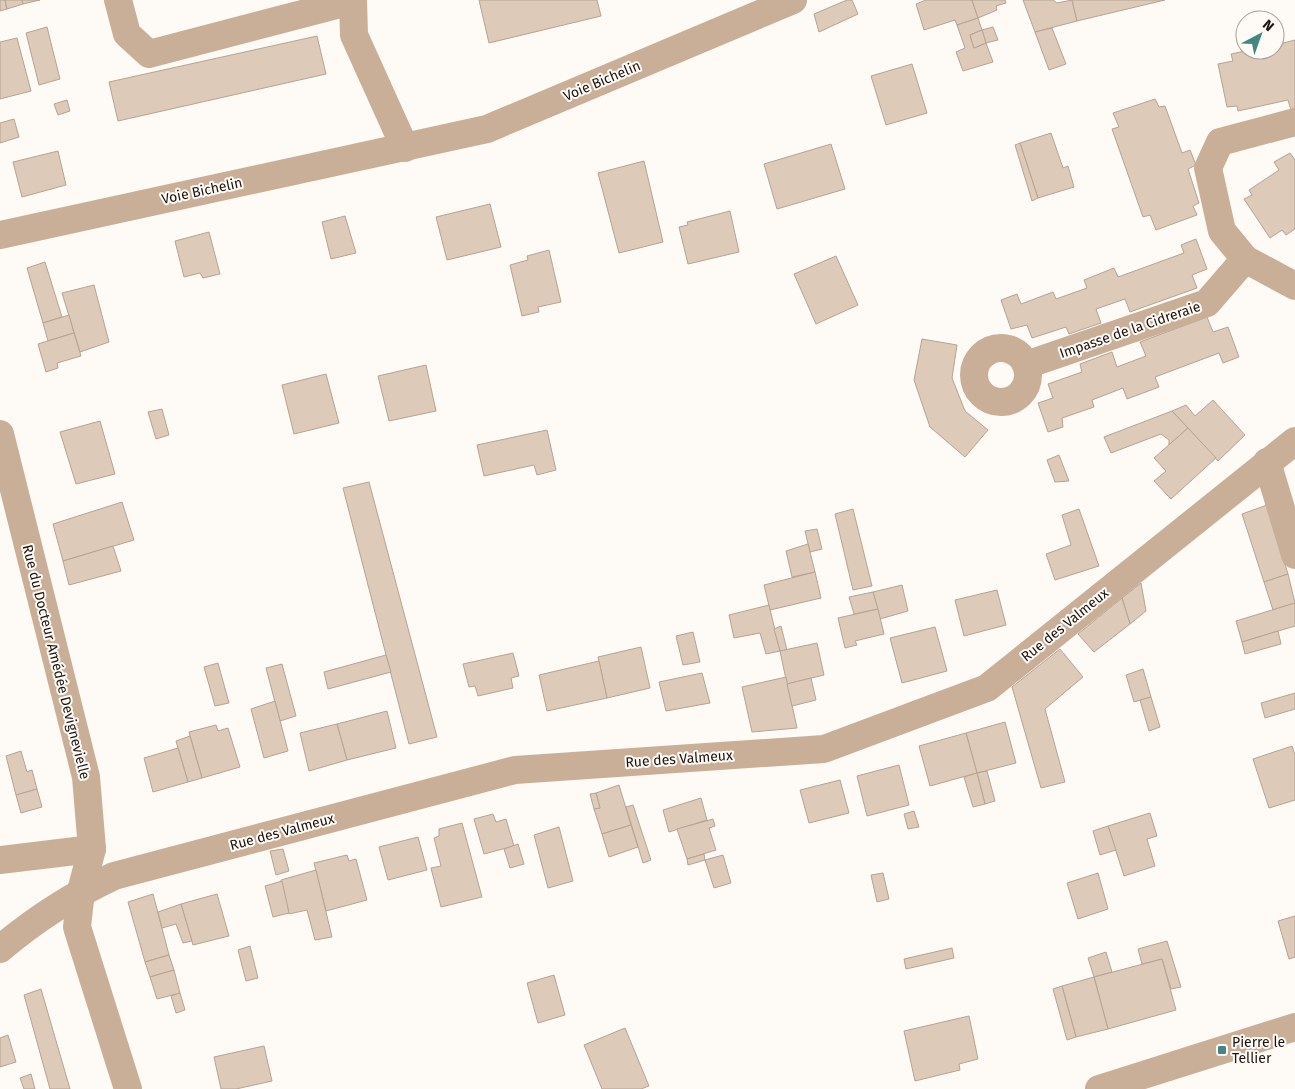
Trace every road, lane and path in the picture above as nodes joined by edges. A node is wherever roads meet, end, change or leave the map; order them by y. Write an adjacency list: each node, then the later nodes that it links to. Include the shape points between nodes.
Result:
1 (118, 0): 2 (street, via 126,34 149,54)
2 (352, 0): 5 (street, via 354,35)
3 (794, 0): 5 (street, Voie Bichelin, via 487,129)
4 (1295, 122): 7 (street, via 1220,142 1208,168 1222,231)
5 (405, 148): 6 (street, Voie Bichelin)
6 (0, 235)
7 (1245, 259): 8 (street); 9 (street, Impasse de la Cidreraie, via 1207,303)
8 (1295, 286)
9 (1026, 365)
10 (0, 434): 14 (street, Rue du Docteur Amédée Devignevielle, via 86,777)
11 (1295, 441): 12 (street, Rue des Valmeux)
12 (1267, 462): 13 (street); 16 (street, Rue des Valmeux, via 987,688 824,749 515,770 114,876)
13 (1295, 555)
14 (92, 849): 15 (street); 16 (street, Rue du Docteur Amédée Devignevielle)
15 (0, 860)
16 (81, 891): 17 (street, Rue des Valmeux, via 36,919); 19 (street, Rue du Docteur Amédée Devignevielle, via 77,927)
17 (0, 949)
18 (1295, 1028): 20 (street)
19 (128, 1089)
20 (1099, 1089)

